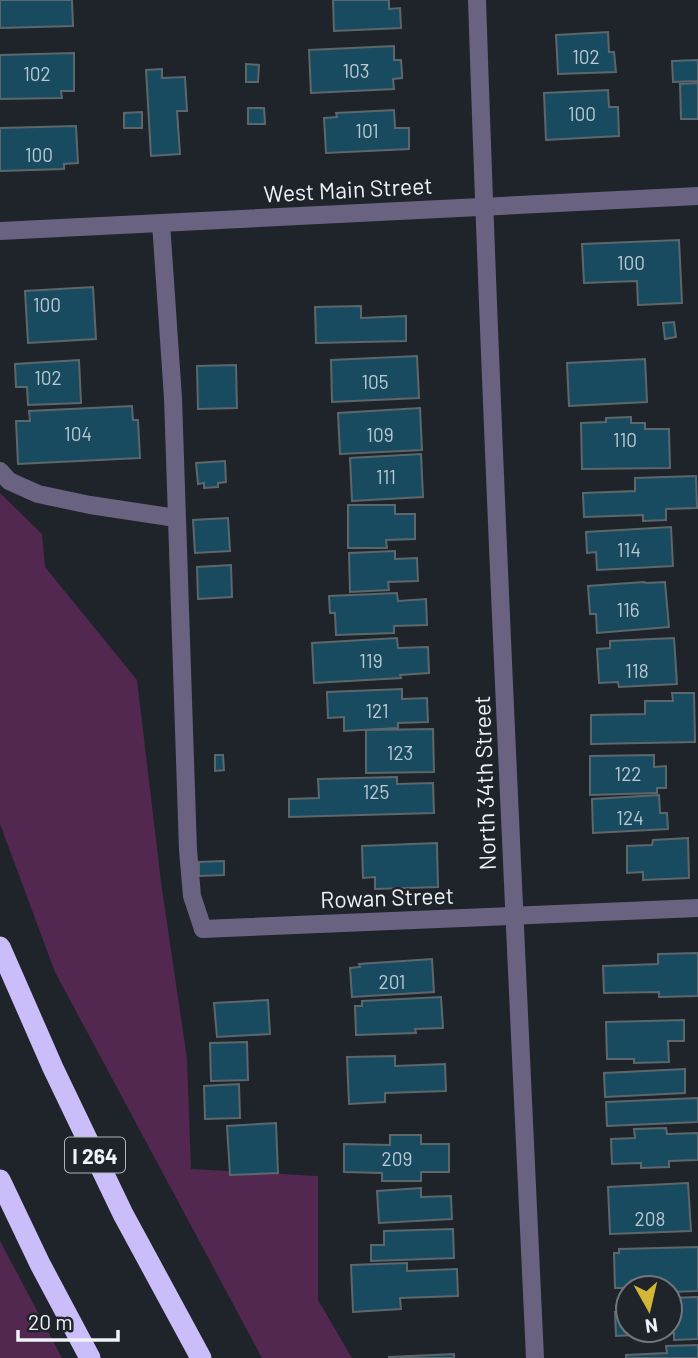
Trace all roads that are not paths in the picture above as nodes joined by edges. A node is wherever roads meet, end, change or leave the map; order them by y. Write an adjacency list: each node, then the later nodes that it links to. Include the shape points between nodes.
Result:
1 (477, 0): 3 (street, North 34th Street)
2 (698, 196): 3 (street, West Main Street)
3 (484, 206): 4 (street, West Main Street); 9 (street, North 34th Street)
4 (161, 223): 5 (street, West Main Street); 7 (street)
5 (0, 231)
6 (0, 471): 7 (street, via 9,481 38,494)
7 (176, 518): 9 (street, Rowan Street, via 188,850 192,896 203,929)
8 (698, 908): 9 (street, Rowan Street)
9 (514, 917): 14 (street, North 34th Street)
10 (0, 947): 13 (highway, I 264, via 117,1201)
11 (0, 1180): 12 (highway)
12 (90, 1358)
13 (201, 1358)
14 (535, 1358)

